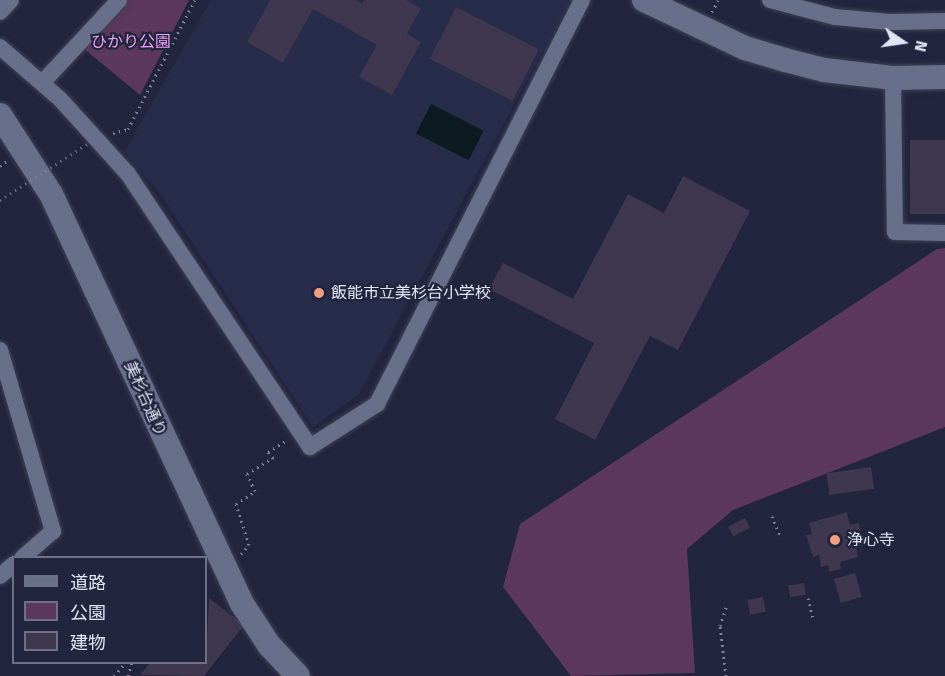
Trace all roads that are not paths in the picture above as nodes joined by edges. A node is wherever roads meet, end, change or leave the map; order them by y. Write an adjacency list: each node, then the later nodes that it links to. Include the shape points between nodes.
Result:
1 (11, 0): 6 (street)
2 (119, 0): 11 (street)
3 (582, 0): 11 (street, via 377,404 310,447 153,209)
4 (644, 0): 10 (street, via 745,48 824,70)
5 (770, 0): 7 (street, via 835,17)
6 (0, 12)
7 (945, 21)
8 (0, 47): 11 (street)
9 (945, 77): 10 (street)
10 (893, 78): 13 (street, via 895,232)
11 (42, 83)
12 (0, 116): 18 (street, 美杉台通り, via 51,194 222,566 269,645)
13 (945, 233)
14 (0, 350): 15 (street, via 53,531)
15 (24, 556)
16 (12, 566): 17 (street)
17 (0, 576)
18 (298, 676)

